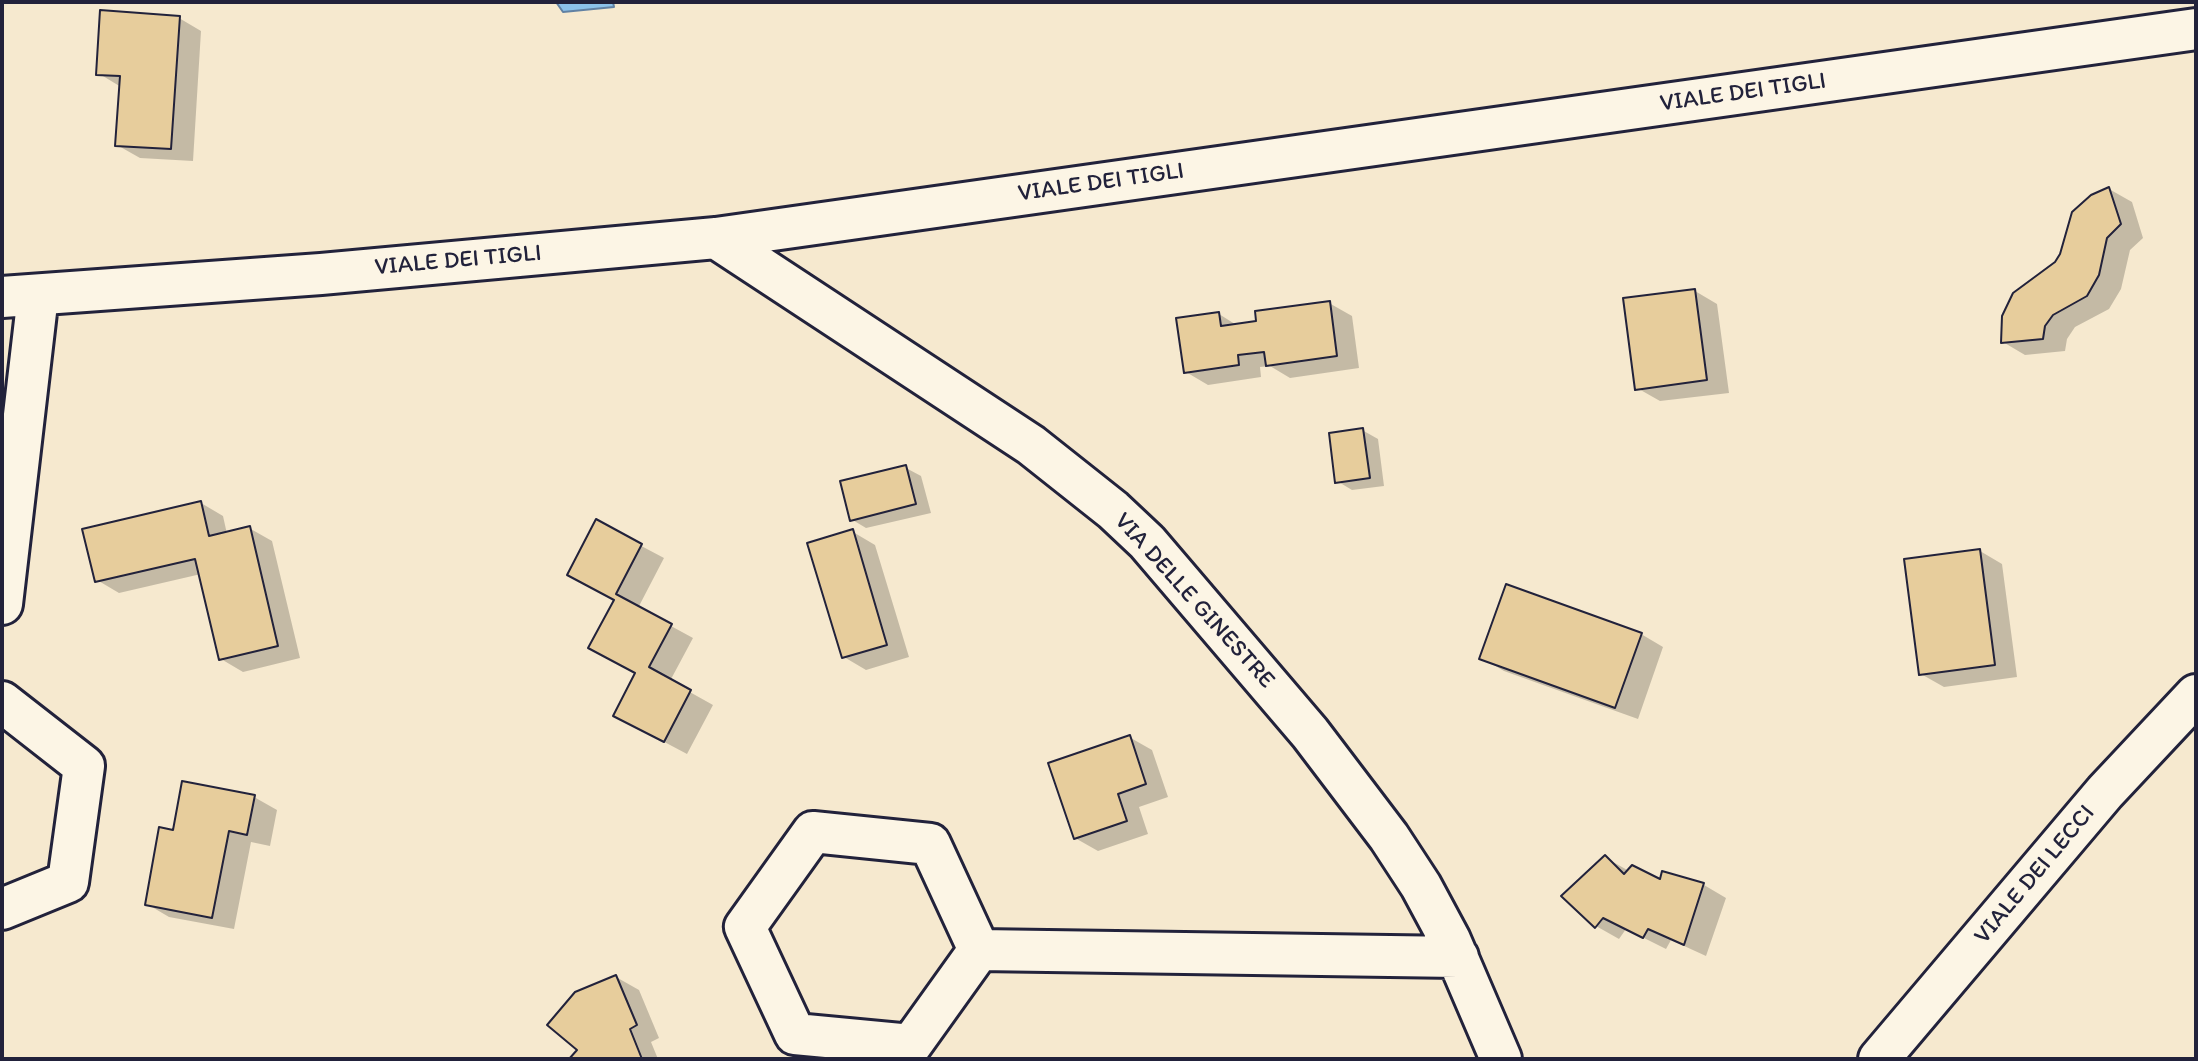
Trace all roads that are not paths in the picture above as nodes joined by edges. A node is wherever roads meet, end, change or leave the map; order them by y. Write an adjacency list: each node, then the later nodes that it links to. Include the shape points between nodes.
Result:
1 (2196, 29): 2 (street, VIALE DEI TIGLI)
2 (716, 238): 3 (street, VIALE DEI TIGLI); 9 (street, VIA DELLE GINESTRE, via 1031,445 1147,542 1310,733 1372,815 1421,886)
3 (20, 296): 4 (street)
4 (2, 604)
5 (2196, 695): 11 (street, VIALE DEI LECCI, via 2105,792)
6 (2, 702): 7 (street, via 84,766 68,882)
7 (2, 909)
8 (979, 950): 8 (street, via 930,844 813,832 745,927 795,1034 911,1045); 9 (street)
9 (1458, 957): 10 (street, VIA DELLE GINESTRE)
10 (1501, 1059)
11 (1879, 1059)

